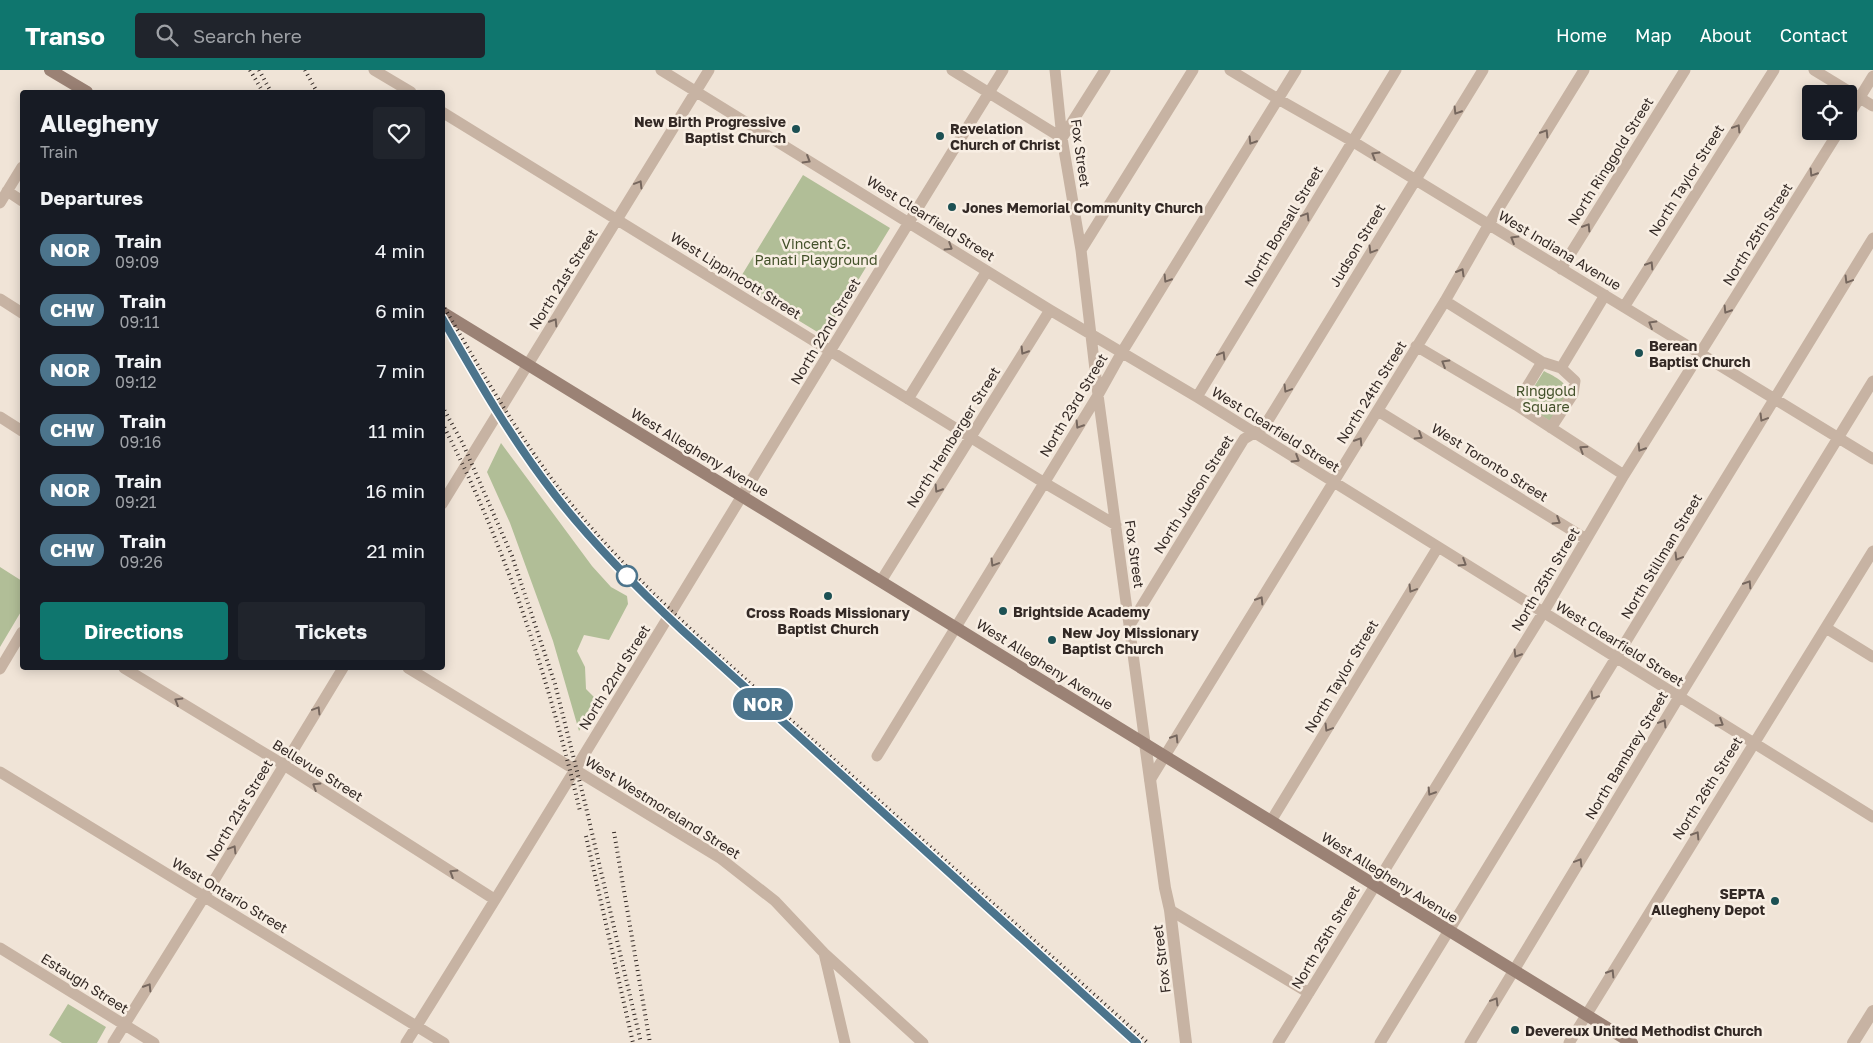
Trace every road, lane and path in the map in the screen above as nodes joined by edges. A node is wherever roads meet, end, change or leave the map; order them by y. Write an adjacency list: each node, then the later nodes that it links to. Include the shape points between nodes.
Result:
1 (50, 70): 19 (main road)
2 (374, 70): 20 (street)
3 (661, 70): 21 (street, West Clearfield Street)
4 (709, 70): 21 (street, North 21st Street)
5 (952, 70): 22 (street)
6 (1003, 70): 22 (street, North 22nd Street)
7 (1055, 70): 28 (street, Fox Street)
8 (1105, 70): 28 (street)
9 (1192, 70): 40 (street)
10 (1230, 70): 24 (street, West Indiana Avenue)
11 (1296, 70): 24 (street, North 23rd Street)
12 (1396, 70): 30 (street, North Bonsall Street)
13 (1483, 70): 32 (street, Judson Street, one-way to 32)
14 (1584, 70): 38 (street, North 24th Street, one-way to 14)
15 (1685, 70): 41 (street, North Ringgold Street, one-way to 15)
16 (1774, 70): 46 (street, North Taylor Street, one-way to 16)
17 (1814, 70): 23 (street)
18 (1873, 76): 23 (street)
19 (73, 89)
20 (408, 90)
21 (695, 91): 36 (street, North 21st Street, one-way to 21); 37 (street, West Clearfield Street, one-way to 37)
22 (989, 92): 28 (street); 37 (street, North 22nd Street)
23 (1860, 98): 25 (street); 26 (street)
24 (1278, 99): 30 (street, West Indiana Avenue); 53 (street, North 23rd Street, one-way to 53)
25 (1857, 103)
26 (1873, 106)
27 (445, 114): 36 (street, West Lippincott Street)
28 (1062, 138): 40 (street, Fox Street)
29 (1833, 140): 54 (street, North 25th Street, one-way to 54)
30 (1352, 141): 32 (street, West Indiana Avenue, one-way to 30); 60 (street, North Bonsall Street, one-way to 30)
31 (20, 170): 33 (street)
32 (1415, 179): 38 (street, West Indiana Avenue); 68 (street, Judson Street, one-way to 68, via 1264,427)
33 (7, 191): 34 (street); 35 (street)
34 (20, 200)
35 (0, 203)
36 (618, 219): 52 (street, West Lippincott Street); 56 (street, North 21st Street, one-way to 36)
37 (908, 221): 42 (street, West Clearfield Street, one-way to 42); 52 (street, North 22nd Street)
38 (1489, 224): 41 (street, West Indiana Avenue, one-way to 38); 45 (street, North 24th Street, one-way to 38)
39 (1873, 238): 62 (street, North Stillman Street, one-way to 62)
40 (1082, 250): 50 (street, Fox Street)
41 (1562, 269): 43 (street, West Indiana Avenue)
42 (987, 271): 47 (street, West Clearfield Street); 61 (street)
43 (1605, 295): 46 (street, West Indiana Avenue); 57 (street)
44 (0, 299): 48 (street)
45 (1445, 301): 51 (street, North 24th Street); 55 (street)
46 (1624, 307): 54 (street, West Indiana Avenue, one-way to 46)
47 (1050, 310): 50 (street, West Clearfield Street); 69 (street, North Hemberger Street, one-way to 69)
48 (20, 312)
49 (445, 314): 56 (main road, West Allegheny Avenue)
50 (1091, 334): 53 (street, West Clearfield Street); 59 (street, Fox Street)
51 (1416, 346): 63 (street, one-way to 51); 64 (street, North 24th Street)
52 (831, 352): 61 (street, West Lippincott Street); 75 (street, North 22nd Street)
53 (1122, 352): 59 (street, North 23rd Street); 60 (street, West Clearfield Street)
54 (1700, 353): 62 (street, West Indiana Avenue); 72 (street, North 25th Street, one-way to 72)
55 (1542, 362): 57 (street); 63 (street)
56 (529, 364): 75 (main road, West Allegheny Avenue); 76 (street, North 21st Street)
57 (1561, 368): 66 (street, via 1575,381 1573,394)
58 (1873, 381): 70 (street, North Bambrey Street)
59 (1098, 395): 73 (street, North 23rd Street, one-way to 73); 77 (street, Fox Street)
60 (1197, 397): 68 (street, West Clearfield Street)
61 (908, 398): 69 (street, West Lippincott Street)
62 (1775, 399): 70 (street, West Indiana Avenue); 88 (street, North Stillman Street, one-way to 88)
63 (1516, 405): 66 (street)
64 (1378, 410): 74 (street, North 24th Street, one-way to 64); 78 (street, West Toronto Street, one-way to 78)
65 (1, 420): 67 (street)
66 (1551, 428): 72 (street, one-way to 66)
67 (20, 430)
68 (1254, 433): 74 (street, West Clearfield Street, one-way to 74); 83 (street, North Judson Street, via 1244,439)
69 (970, 437): 73 (street, West Lippincott Street); 81 (street, North Hemberger Street, one-way to 81)
70 (1838, 438): 71 (street, West Indiana Avenue); 93 (street, North Bambrey Street, one-way to 70)
71 (1873, 459)
72 (1624, 475): 78 (street, North 25th Street)
73 (1043, 482): 77 (street, West Lippincott Street); 84 (street, North 23rd Street, one-way to 84)
74 (1332, 482): 79 (street, West Clearfield Street); 96 (street, North 24th Street, one-way to 74)
75 (742, 495): 81 (main road, West Allegheny Avenue); 99 (street, North 22nd Street)
76 (445, 499)
77 (1116, 525): 83 (street, Fox Street)
78 (1586, 539): 82 (street, North 25th Street)
79 (1438, 547): 82 (street, West Clearfield Street, one-way to 82); 103 (street, North Taylor Street, one-way to 103)
80 (1873, 550): 85 (street, North 26th Street)
81 (881, 581): 84 (main road, West Allegheny Avenue)
82 (1543, 613): 88 (street, West Clearfield Street); 104 (street, North 25th Street, one-way to 104)
83 (1130, 625): 94 (street, Fox Street)
84 (956, 626): 94 (main road, West Allegheny Avenue); 97 (street, North 23rd Street)
85 (1826, 628): 87 (street); 95 (street, North 26th Street)
86 (20, 635): 89 (street)
87 (1873, 657)
88 (1617, 659): 93 (street, West Clearfield Street); 108 (street, North Stillman Street, one-way to 108)
89 (0, 669)
90 (127, 670): 98 (street, Bellevue Street, one-way to 90)
91 (342, 670): 98 (street, North 21st Street, one-way to 91)
92 (411, 670): 99 (street, West Westmoreland Street)
93 (1678, 697): 95 (street, West Clearfield Street, one-way to 95); 111 (street, North Bambrey Street, one-way to 93)
94 (1145, 742): 96 (main road, West Allegheny Avenue); 101 (street, Fox Street)
95 (1752, 744): 102 (street, West Clearfield Street); 114 (street, North 26th Street, one-way to 95)
96 (1164, 754): 101 (street, North 24th Street); 103 (main road, West Allegheny Avenue)
97 (877, 756)
98 (284, 765): 105 (street, North 21st Street, one-way to 98); 106 (street, Bellevue Street, one-way to 98)
99 (574, 769): 106 (street, North 22nd Street); 110 (street, West Westmoreland Street, via 720,858 775,901)
100 (0, 772): 105 (street, West Ontario Street)
101 (1150, 780): 107 (street, Fox Street)
102 (1873, 817)
103 (1271, 821): 104 (main road, West Allegheny Avenue)
104 (1374, 885): 108 (main road, West Allegheny Avenue); 112 (street, North 25th Street)
105 (204, 897): 115 (street, North 21st Street, one-way to 105); 116 (street, West Ontario Street)
106 (494, 899): 116 (street, North 22nd Street)
107 (1170, 910): 112 (street); 123 (street, Fox Street)
108 (1449, 931): 111 (main road, West Allegheny Avenue); 125 (street, North Stillman Street)
109 (0, 948): 115 (street, Estaugh Street)
110 (824, 953): 121 (street); 122 (street, West Westmoreland Street)
111 (1513, 970): 114 (main road, West Allegheny Avenue); 126 (street, North Bambrey Street, one-way to 111)
112 (1309, 993): 124 (street, North 25th Street)
113 (1873, 1011): 129 (street)
114 (1586, 1015): 127 (street, North 26th Street); 128 (main road, West Allegheny Avenue)
115 (124, 1025): 117 (street, North 21st Street); 118 (street, Estaugh Street)
116 (416, 1026): 119 (street, North 22nd Street); 120 (street, West Ontario Street)
117 (113, 1043)
118 (154, 1043)
119 (406, 1043)
120 (444, 1043)
121 (845, 1043)
122 (923, 1043)
123 (1186, 1043)
124 (1278, 1043)
125 (1380, 1043)
126 (1470, 1043)
127 (1569, 1043)
128 (1632, 1043)
129 (1853, 1043)

